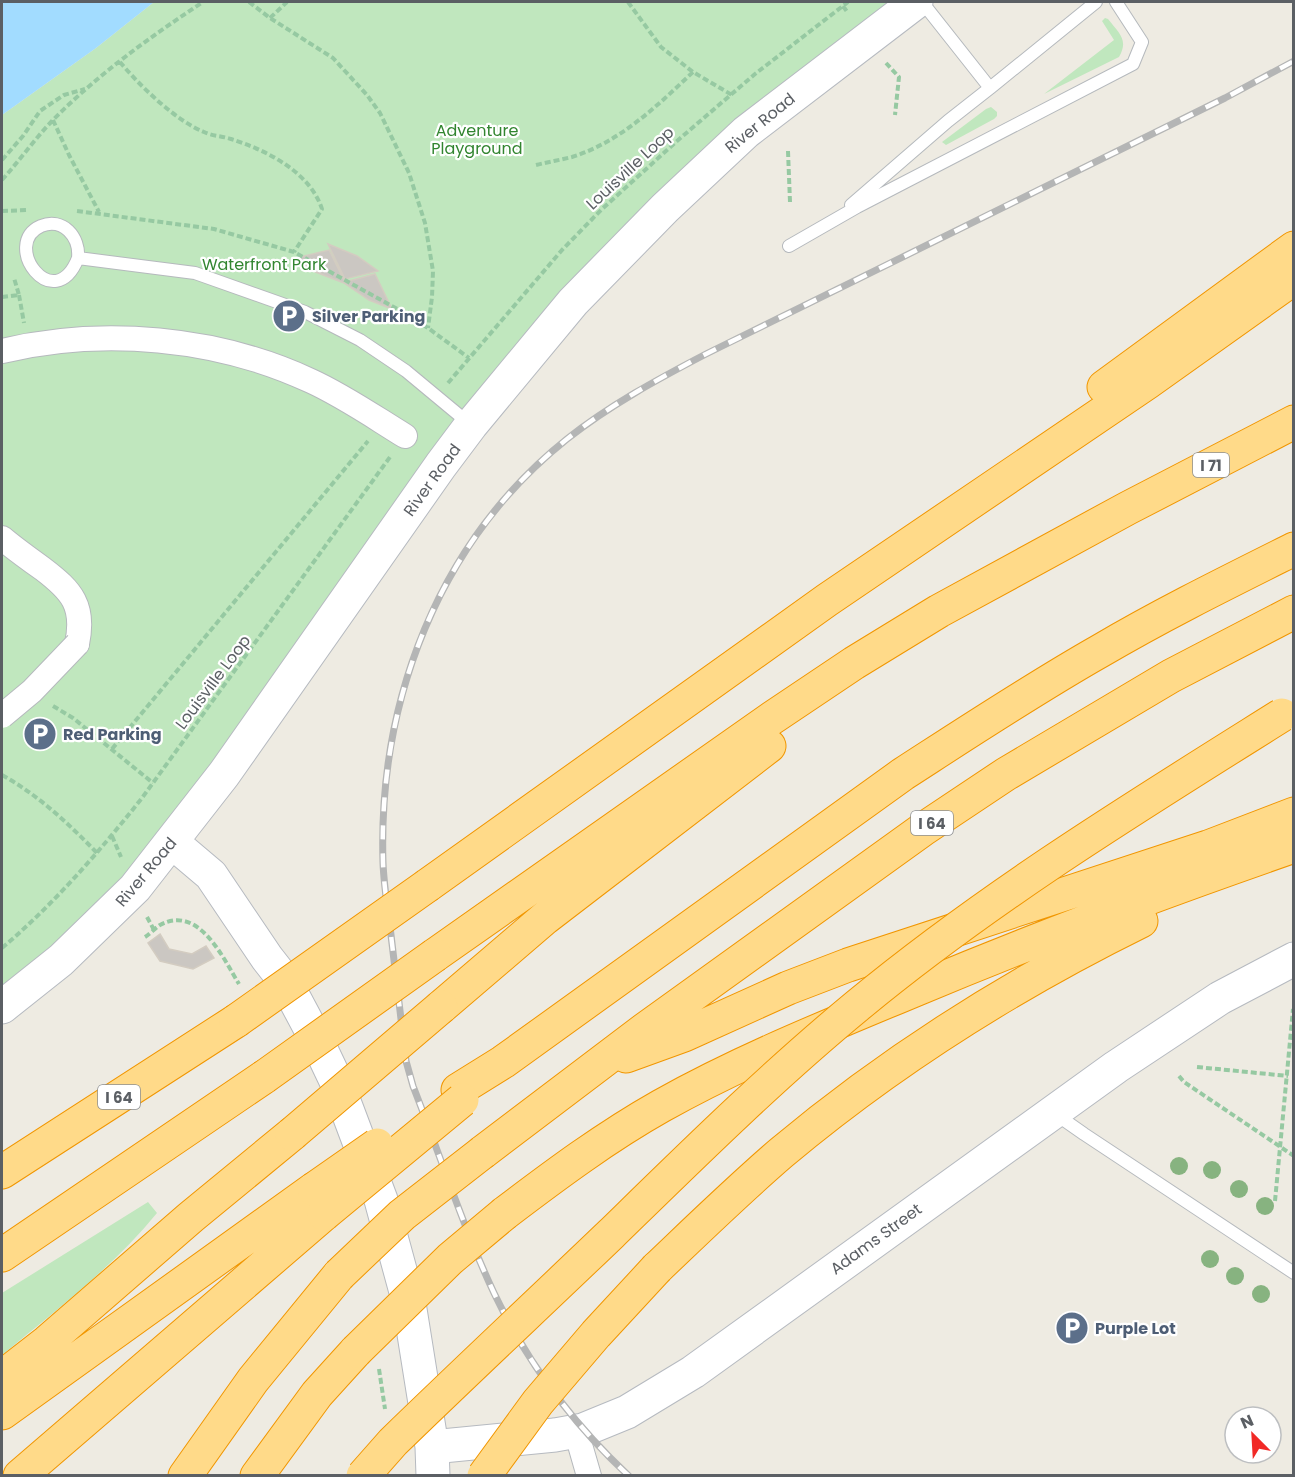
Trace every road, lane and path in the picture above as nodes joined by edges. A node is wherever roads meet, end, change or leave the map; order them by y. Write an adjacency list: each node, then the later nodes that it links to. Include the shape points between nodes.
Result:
1 (203, 2): 13 (path)
2 (249, 2): 12 (path)
3 (287, 2): 12 (path)
4 (628, 2): 15 (path, via 661,47)
5 (848, 2): 10 (path, Louisville Loop)
6 (915, 2): 42 (street, River Road, via 746,132 665,208 573,302)
7 (922, 2): 17 (lane)
8 (1096, 2): 17 (lane)
9 (1116, 2): 30 (lane, via 1142,42 1133,64)
10 (843, 6): 11 (path); 18 (path, Louisville Loop)
11 (848, 13)
12 (270, 18): 36 (path, via 333,58 367,95 393,137 425,223 433,271)
13 (120, 62): 16 (path); 33 (path, via 136,82 185,121 204,133 230,138 274,157 312,189 322,209)
14 (886, 63): 19 (path, via 899,77)
15 (693, 72): 18 (path); 23 (path, via 620,134 573,156)
16 (88, 88): 20 (path); 22 (path, via 64,95 40,111)
17 (990, 88): 30 (lane)
18 (732, 94): 38 (path, Louisville Loop, via 669,147 562,250)
19 (895, 115)
20 (53, 120): 24 (path); 29 (path)
21 (788, 151): 25 (path)
22 (2, 160)
23 (536, 165)
24 (2, 180)
25 (790, 202)
26 (36, 210): 27 (path)
27 (2, 211)
28 (70, 211): 29 (path)
29 (100, 213): 33 (path, via 214,229)
30 (832, 222): 31 (lane)
31 (789, 246)
32 (1293, 248): 47 (highway, via 1140,358)
33 (294, 252): 36 (path)
34 (78, 258): 34 (lane, via 75,238 59,225 39,226 24,241 24,262 37,277 47,280 67,275); 42 (lane, via 195,273 305,312 360,340 406,371)
35 (1293, 278): 47 (highway, I 64, via 1148,382)
36 (428, 328): 38 (path)
37 (2, 351): 41 (street, via 90,339 207,348 310,380)
38 (469, 358): 39 (path, Louisville Loop)
39 (452, 378)
40 (1293, 422): 44 (highway, I 71)
41 (383, 423): 43 (street); 52 (path)
42 (471, 425): 56 (street, River Road)
43 (405, 436): 54 (path, Louisville Loop)
44 (1128, 508): 74 (highway, bridge, via 939,611 854,663 152,1155); 76 (highway, bridge, via 774,742 554,911)
45 (2, 538): 51 (street, bridge, via 60,581 79,615 80,630 77,644 63,660)
46 (1293, 549): 73 (highway, bridge, via 1100,651 967,732 503,1062)
47 (827, 600): 71 (highway, I 64, bridge, via 236,1021)
48 (1293, 612): 65 (highway, I 64, via 1171,676 1006,774 922,830)
49 (52, 706): 52 (path)
50 (1288, 711): 83 (highway, bridge, via 1016,886 858,1006 747,1102 393,1442)
51 (2, 716)
52 (112, 749): 54 (path)
53 (2, 775): 59 (path, via 66,822)
54 (153, 783): 59 (path, Louisville Loop)
55 (1293, 814): 65 (highway, via 1197,850 848,965 684,1035)
56 (172, 842): 62 (street, River Road, via 110,914); 79 (street, via 212,875 285,981 337,1083 381,1200 409,1303)
57 (1293, 846): 82 (highway, bridge, via 981,962 715,1077 660,1106 554,1175 450,1259 317,1394)
58 (1293, 852): 84 (highway, bridge, via 1167,908 1043,972 913,1052 844,1103 723,1204 657,1268 538,1402)
59 (97, 853): 60 (path, Louisville Loop)
60 (2, 948)
61 (1293, 959): 68 (street, Adams Street, via 1220,998)
62 (2, 1007)
63 (1293, 1009): 67 (path)
64 (1197, 1066): 67 (path)
65 (593, 1068): 81 (highway, I 64, bridge, via 402,1215 339,1275 253,1380)
66 (1179, 1076): 69 (path)
67 (1288, 1076): 69 (path)
68 (1053, 1112): 75 (lane); 78 (street, Adams Street, via 693,1372 627,1412)
69 (1281, 1147): 70 (path); 72 (path)
70 (1293, 1156)
71 (2, 1172)
72 (1275, 1201)
73 (319, 1202): 77 (highway); 80 (highway)
74 (2, 1255)
75 (1293, 1273)
76 (2, 1377)
77 (2, 1413)
78 (576, 1431): 79 (street, Adams Street); 85 (street)
79 (433, 1461)
80 (20, 1476)
81 (185, 1476)
82 (257, 1476)
83 (363, 1476)
84 (484, 1476)
85 (589, 1476)

